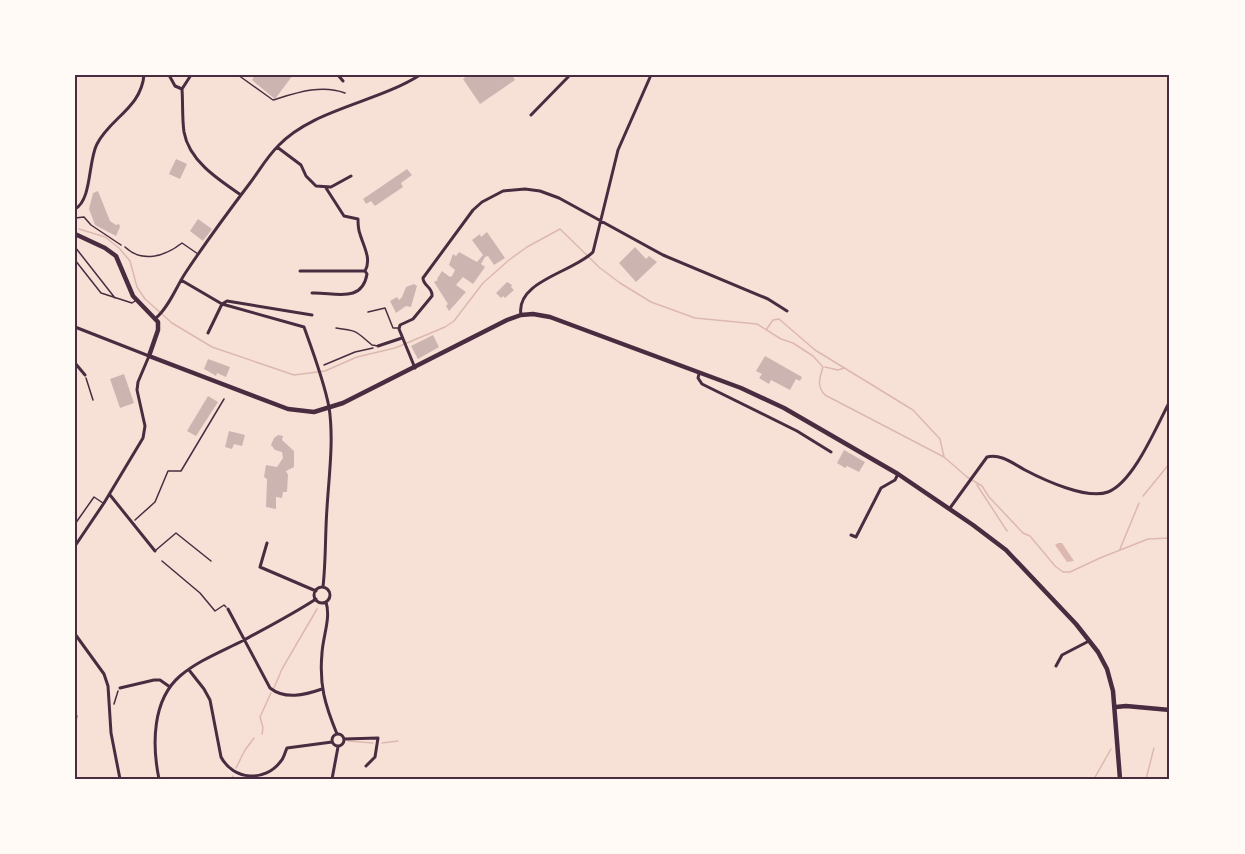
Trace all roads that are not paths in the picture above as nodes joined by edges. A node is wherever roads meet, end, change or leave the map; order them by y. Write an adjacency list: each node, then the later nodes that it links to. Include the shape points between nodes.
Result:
1 (144, 75): 16 (street, via 138,94 96,145 83,202)
2 (169, 75): 10 (street)
3 (191, 75): 10 (street)
4 (338, 75): 9 (street)
5 (420, 75): 12 (street, via 404,85 315,119)
6 (570, 75): 11 (street)
7 (651, 76): 8 (street); 17 (street, via 618,150)
8 (656, 79)
9 (343, 81)
10 (182, 89): 15 (street, via 184,131 192,151 216,177)
11 (531, 115)
12 (276, 147): 14 (street, via 301,165 316,186); 15 (street)
13 (351, 176): 14 (street)
14 (326, 188): 24 (street, via 344,216 358,219 368,266)
15 (241, 195): 21 (street)
16 (75, 209)
17 (600, 220): 30 (street, via 663,255 768,299); 33 (street, via 593,252 534,287 519,305); 37 (street, via 540,191 516,189 494,194 473,210 423,278 432,296)
18 (75, 234): 28 (main road, via 116,256)
19 (75, 247): 27 (lane)
20 (124, 247): 21 (lane, via 133,255 150,257 182,243)
21 (198, 255): 25 (street)
22 (75, 260): 27 (lane, via 101,293)
23 (300, 271): 24 (street)
24 (365, 271): 26 (street, via 366,282 353,293)
25 (181, 280): 29 (street); 34 (street)
26 (312, 293)
27 (116, 299): 28 (lane, via 132,303)
28 (136, 300): 34 (main road)
29 (222, 304): 32 (street, via 227,301); 38 (street); 47 (street, via 304,327)
30 (786, 311)
31 (368, 312): 37 (lane, via 385,308 393,328)
32 (312, 315)
33 (521, 315): 43 (main road); 44 (main road, via 533,314 573,324)
34 (157, 317): 41 (main road, via 158,330)
35 (75, 327): 41 (street)
36 (336, 328): 40 (lane, via 354,330)
37 (399, 329): 39 (street)
38 (208, 333)
39 (403, 340): 40 (street); 43 (street)
40 (378, 346)
41 (149, 356): 47 (main road, via 288,409); 50 (street, via 137,390 145,431)
42 (75, 363): 45 (street)
43 (415, 368): 47 (main road)
44 (699, 374): 48 (street, via 702,384); 49 (main road, via 784,408)
45 (85, 375)
46 (1170, 401): 52 (street, via 1129,475 1111,491 1085,493 1042,479 993,456 987,457)
47 (329, 409): 59 (street, via 331,444)
48 (831, 452)
49 (898, 474): 52 (main road); 54 (street, via 880,488 856,537)
50 (110, 495): 51 (street); 57 (street)
51 (104, 503): 53 (lane, via 94,497); 56 (street)
52 (950, 508): 66 (main road, via 1006,550)
53 (75, 524)
54 (851, 535)
55 (267, 543): 60 (street, via 260,567)
56 (75, 546)
57 (155, 551): 58 (lane, via 176,533)
58 (211, 561)
59 (323, 587): 60 (street); 62 (street, via 330,594)
60 (316, 591): 61 (street)
61 (316, 599): 62 (street); 65 (street)
62 (326, 602): 71 (street)
63 (228, 609): 65 (street)
64 (75, 634): 81 (street, via 104,674 108,686 111,733)
65 (244, 640): 68 (street); 71 (street, via 264,679 277,694 296,696)
66 (1090, 640): 67 (street, via 1062,655); 72 (main road, via 1107,669)
67 (1056, 666)
68 (189, 670): 69 (street); 78 (street, via 210,700 221,757 237,773 258,776 281,761 287,748)
69 (170, 687): 70 (street, via 154,680); 82 (street, via 159,711 156,731)
70 (120, 688)
71 (322, 689): 76 (street)
72 (1116, 707): 73 (main road); 84 (main road)
73 (1170, 710)
74 (76, 716): 75 (street)
75 (75, 722)
76 (337, 734): 77 (street); 78 (street)
77 (344, 739): 79 (street); 80 (street, via 378,738 375,757)
78 (332, 742): 79 (street)
79 (338, 747): 83 (street)
80 (366, 766)
81 (120, 779)
82 (159, 779)
83 (332, 779)
84 (1119, 779)

